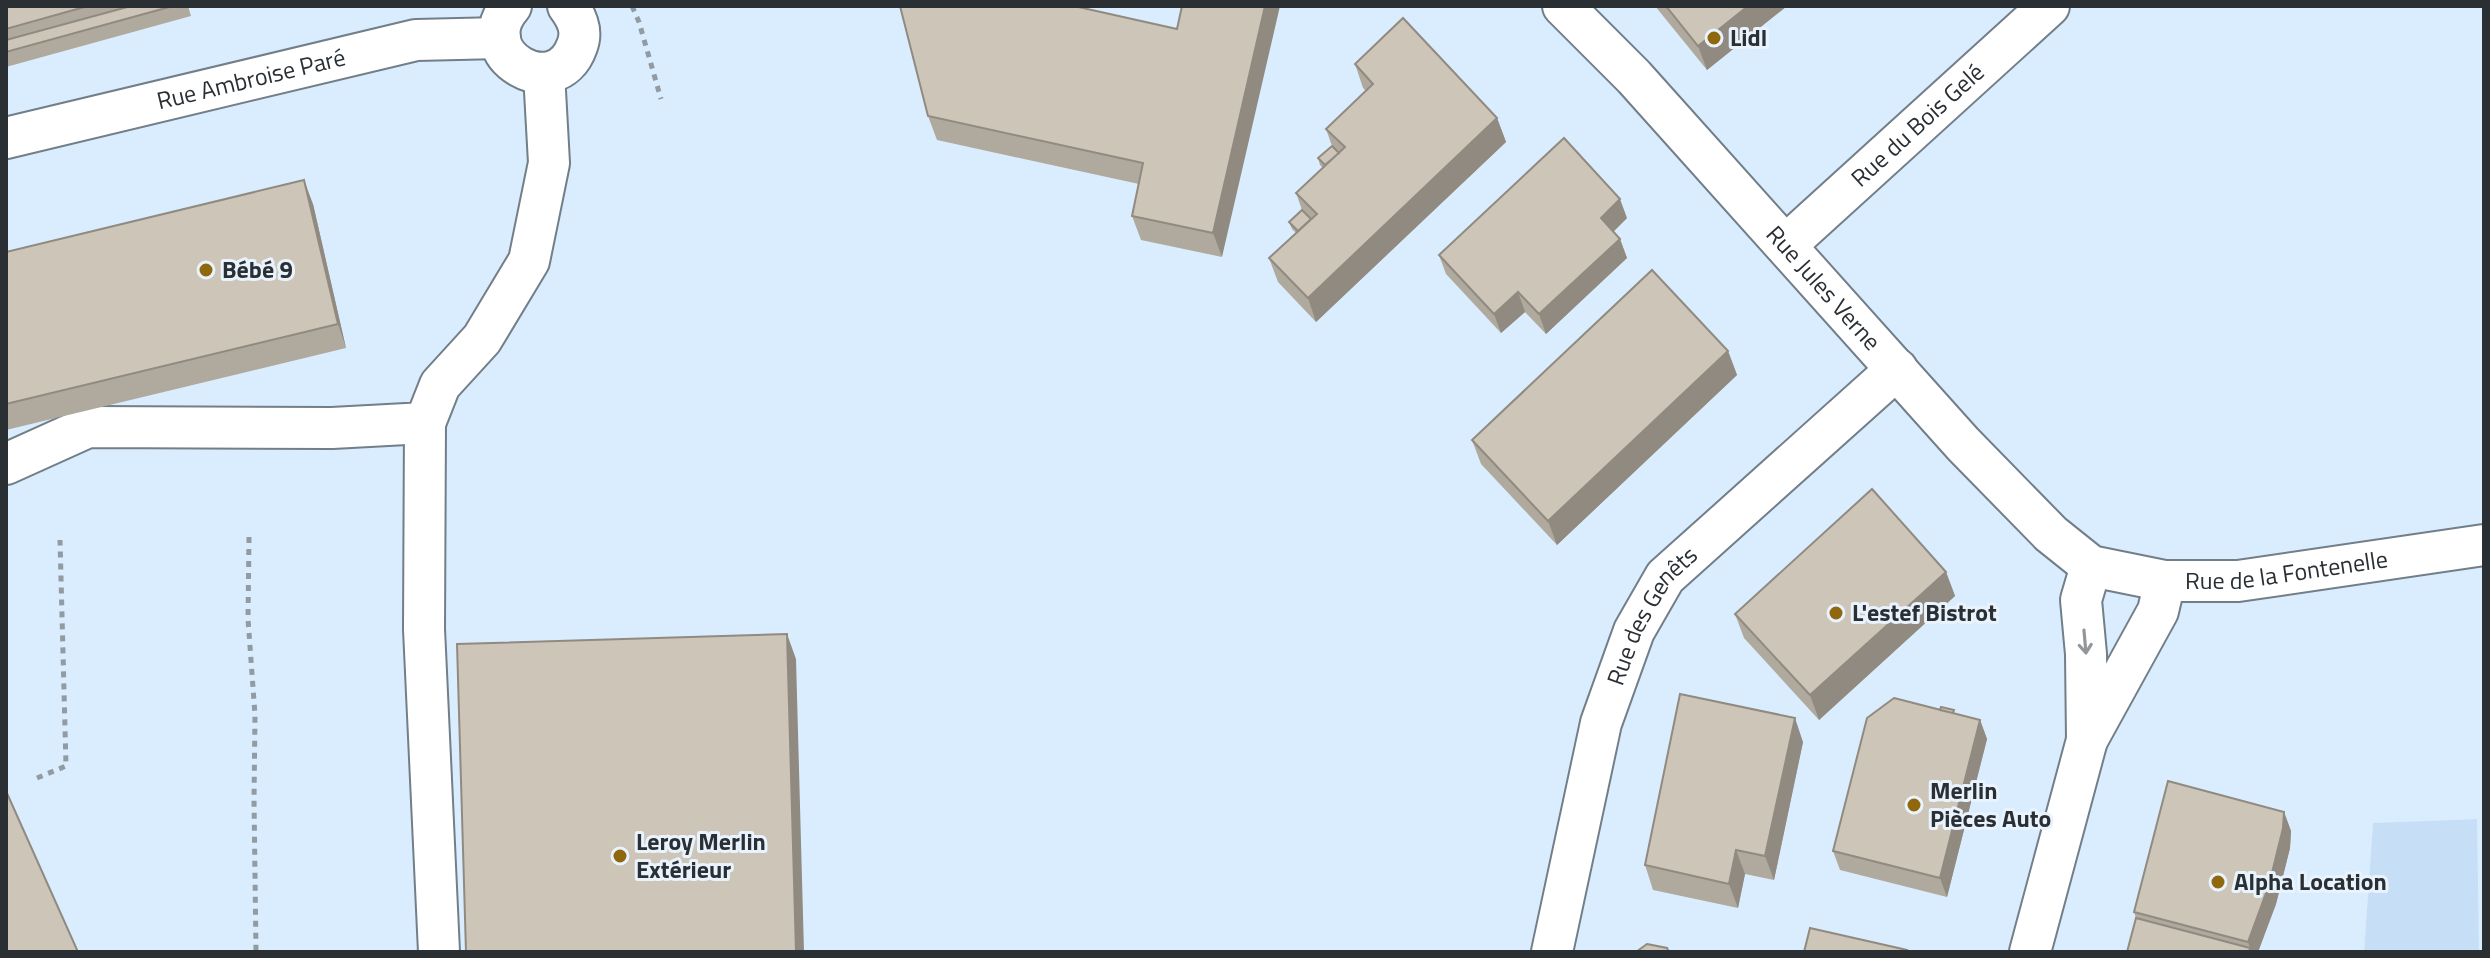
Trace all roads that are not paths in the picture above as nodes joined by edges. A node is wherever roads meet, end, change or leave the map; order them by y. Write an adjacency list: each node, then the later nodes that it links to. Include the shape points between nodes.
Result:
1 (1563, 6): 7 (street, Rue Jules Verne)
2 (2049, 6): 7 (street, Rue du Bois Gelé)
3 (578, 9): 5 (street, via 574,55)
4 (506, 22): 5 (street, via 503,50 510,60); 6 (street, Rue Ambroise Paré)
5 (544, 73): 9 (street, via 549,163 529,261 482,339 440,385)
6 (6, 138)
7 (1786, 245): 8 (street, Rue Jules Verne)
8 (1897, 369): 12 (street, Rue Jules Verne, via 2051,534); 16 (street, Rue des Genêts, via 1665,577 1634,631 1601,723)
9 (425, 423): 10 (street, via 88,427); 15 (street, via 424,629)
10 (6, 464)
11 (2484, 545): 13 (street, Rue de la Fontenelle, via 2238,581)
12 (2091, 566): 13 (street, Rue de la Fontenelle); 14 (street, one-way to 14, via 2081,600)
13 (2165, 581): 14 (street, via 2158,611)
14 (2087, 740): 17 (street)
15 (439, 952)
16 (1552, 952)
17 (2030, 952)

